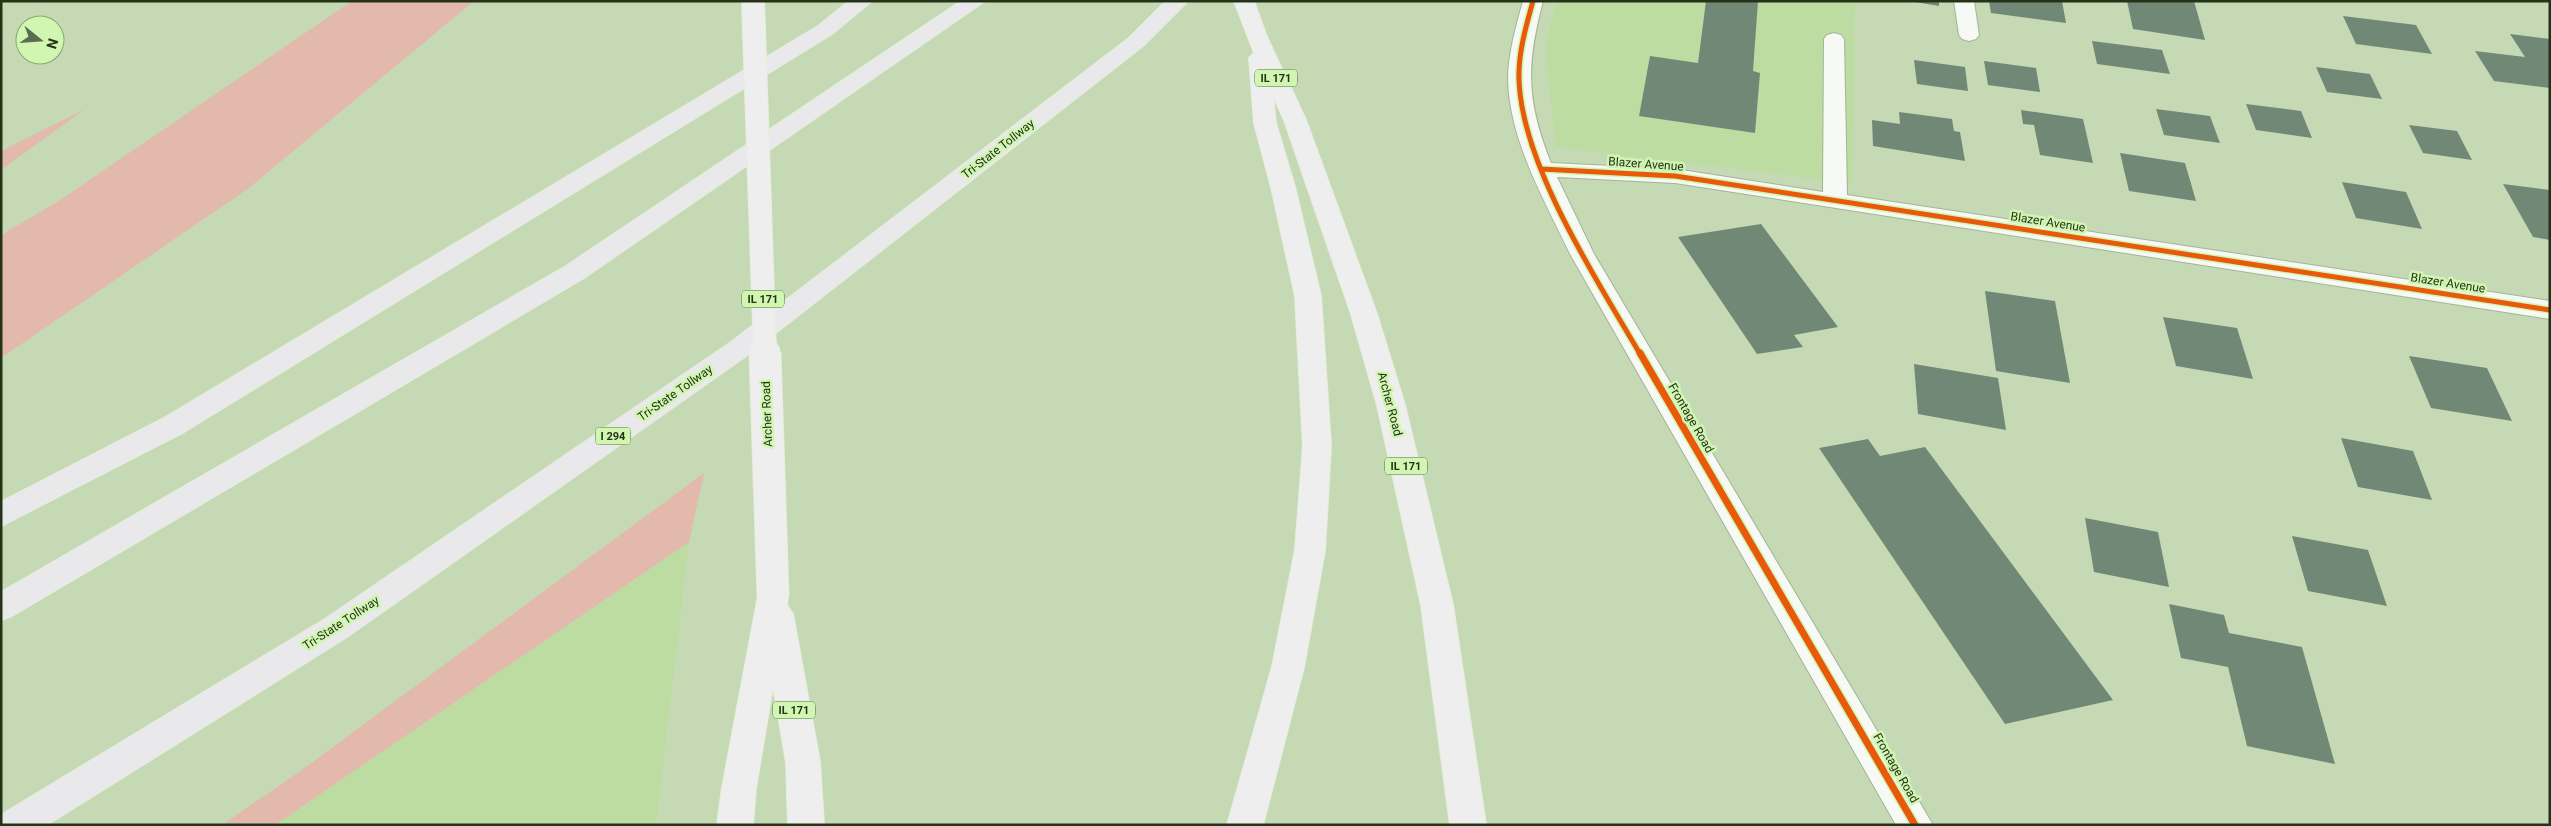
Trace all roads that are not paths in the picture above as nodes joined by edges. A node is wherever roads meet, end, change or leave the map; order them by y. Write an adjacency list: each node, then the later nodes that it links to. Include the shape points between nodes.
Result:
1 (753, 1): 15 (main road, Archer Road / IL 171, bridge)
2 (862, 1): 14 (highway, via 825,30 174,425)
3 (975, 1): 16 (highway, via 575,272)
4 (1178, 1): 17 (highway, Tri-State Tollway / I 294, via 1136,42 740,348 336,628)
5 (1244, 1): 9 (main road, Archer Road / IL 171)
6 (1533, 1): 11 (street, Frontage Road, via 1518,79 1526,126)
7 (1964, 1): 8 (street)
8 (1969, 35)
9 (1257, 37): 20 (main road, via 1266,123 1308,296 1317,446 1310,550 1288,667); 21 (main road, Archer Road / IL 171, via 1296,120 1364,314 1391,405 1438,605)
10 (1834, 39): 12 (street)
11 (1541, 168): 12 (street, Blazer Avenue, via 1675,176); 22 (street, Frontage Road, via 1582,254)
12 (1835, 202): 13 (street, Blazer Avenue)
13 (2550, 310)
14 (1, 515)
15 (774, 596): 18 (main road); 19 (main road, Archer Road / IL 171, via 803,762)
16 (1, 606)
17 (16, 825)
18 (735, 825)
19 (806, 825)
20 (1245, 825)
21 (1468, 825)
22 (1915, 825)

